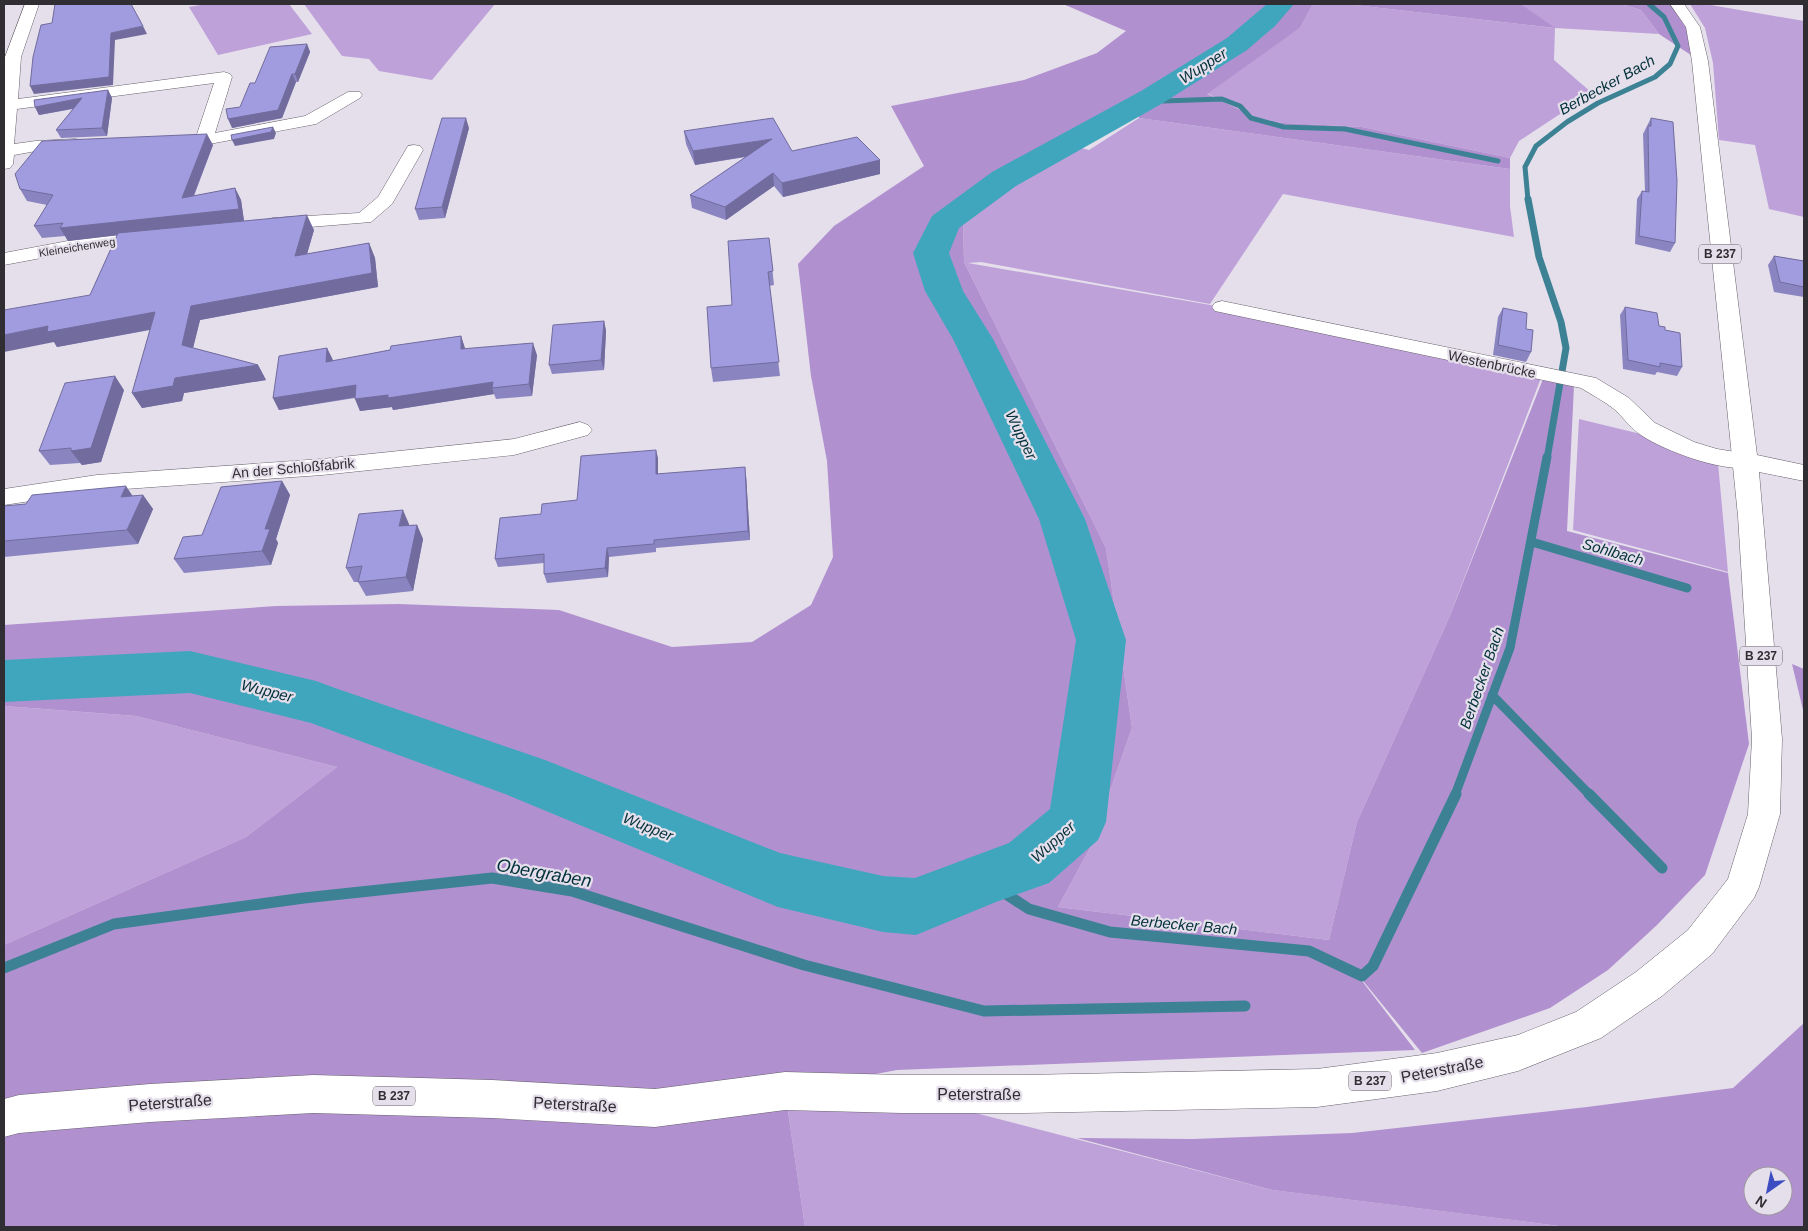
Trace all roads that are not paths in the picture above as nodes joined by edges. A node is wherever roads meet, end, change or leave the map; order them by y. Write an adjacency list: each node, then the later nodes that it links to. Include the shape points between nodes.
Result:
1 (32, 4): 4 (main road, via 13,57)
2 (1676, 4): 15 (main road, B 237, via 1693,26 1700,62)
3 (354, 94): 6 (main road, via 310,120)
4 (7, 116): 6 (main road, via 224,77); 9 (main road)
5 (186, 140): 6 (main road)
6 (204, 140)
7 (92, 144): 9 (main road, via 36,146)
8 (414, 150): 10 (main road, via 385,200 364,218)
9 (5, 158)
10 (252, 226)
11 (165, 235): 12 (main road, Kleineichenweg, via 73,246)
12 (4, 259)
13 (1222, 307): 15 (main road, Westenbrücke, via 1588,383 1621,403 1647,428 1686,448)
14 (580, 430): 17 (main road, An der Schloßfabrik, via 514,447 313,467 97,483)
15 (1745, 461): 16 (main road, Westenbrücke); 18 (main road, Peterstraße / B 237, via 1767,739 1764,814 1742,887 1700,942 1649,984 1588,1025 1518,1053 1437,1072 1317,1088 996,1094 785,1091 655,1108 313,1094 150,1103)
16 (1804, 473)
17 (4, 497)
18 (4, 1118)

